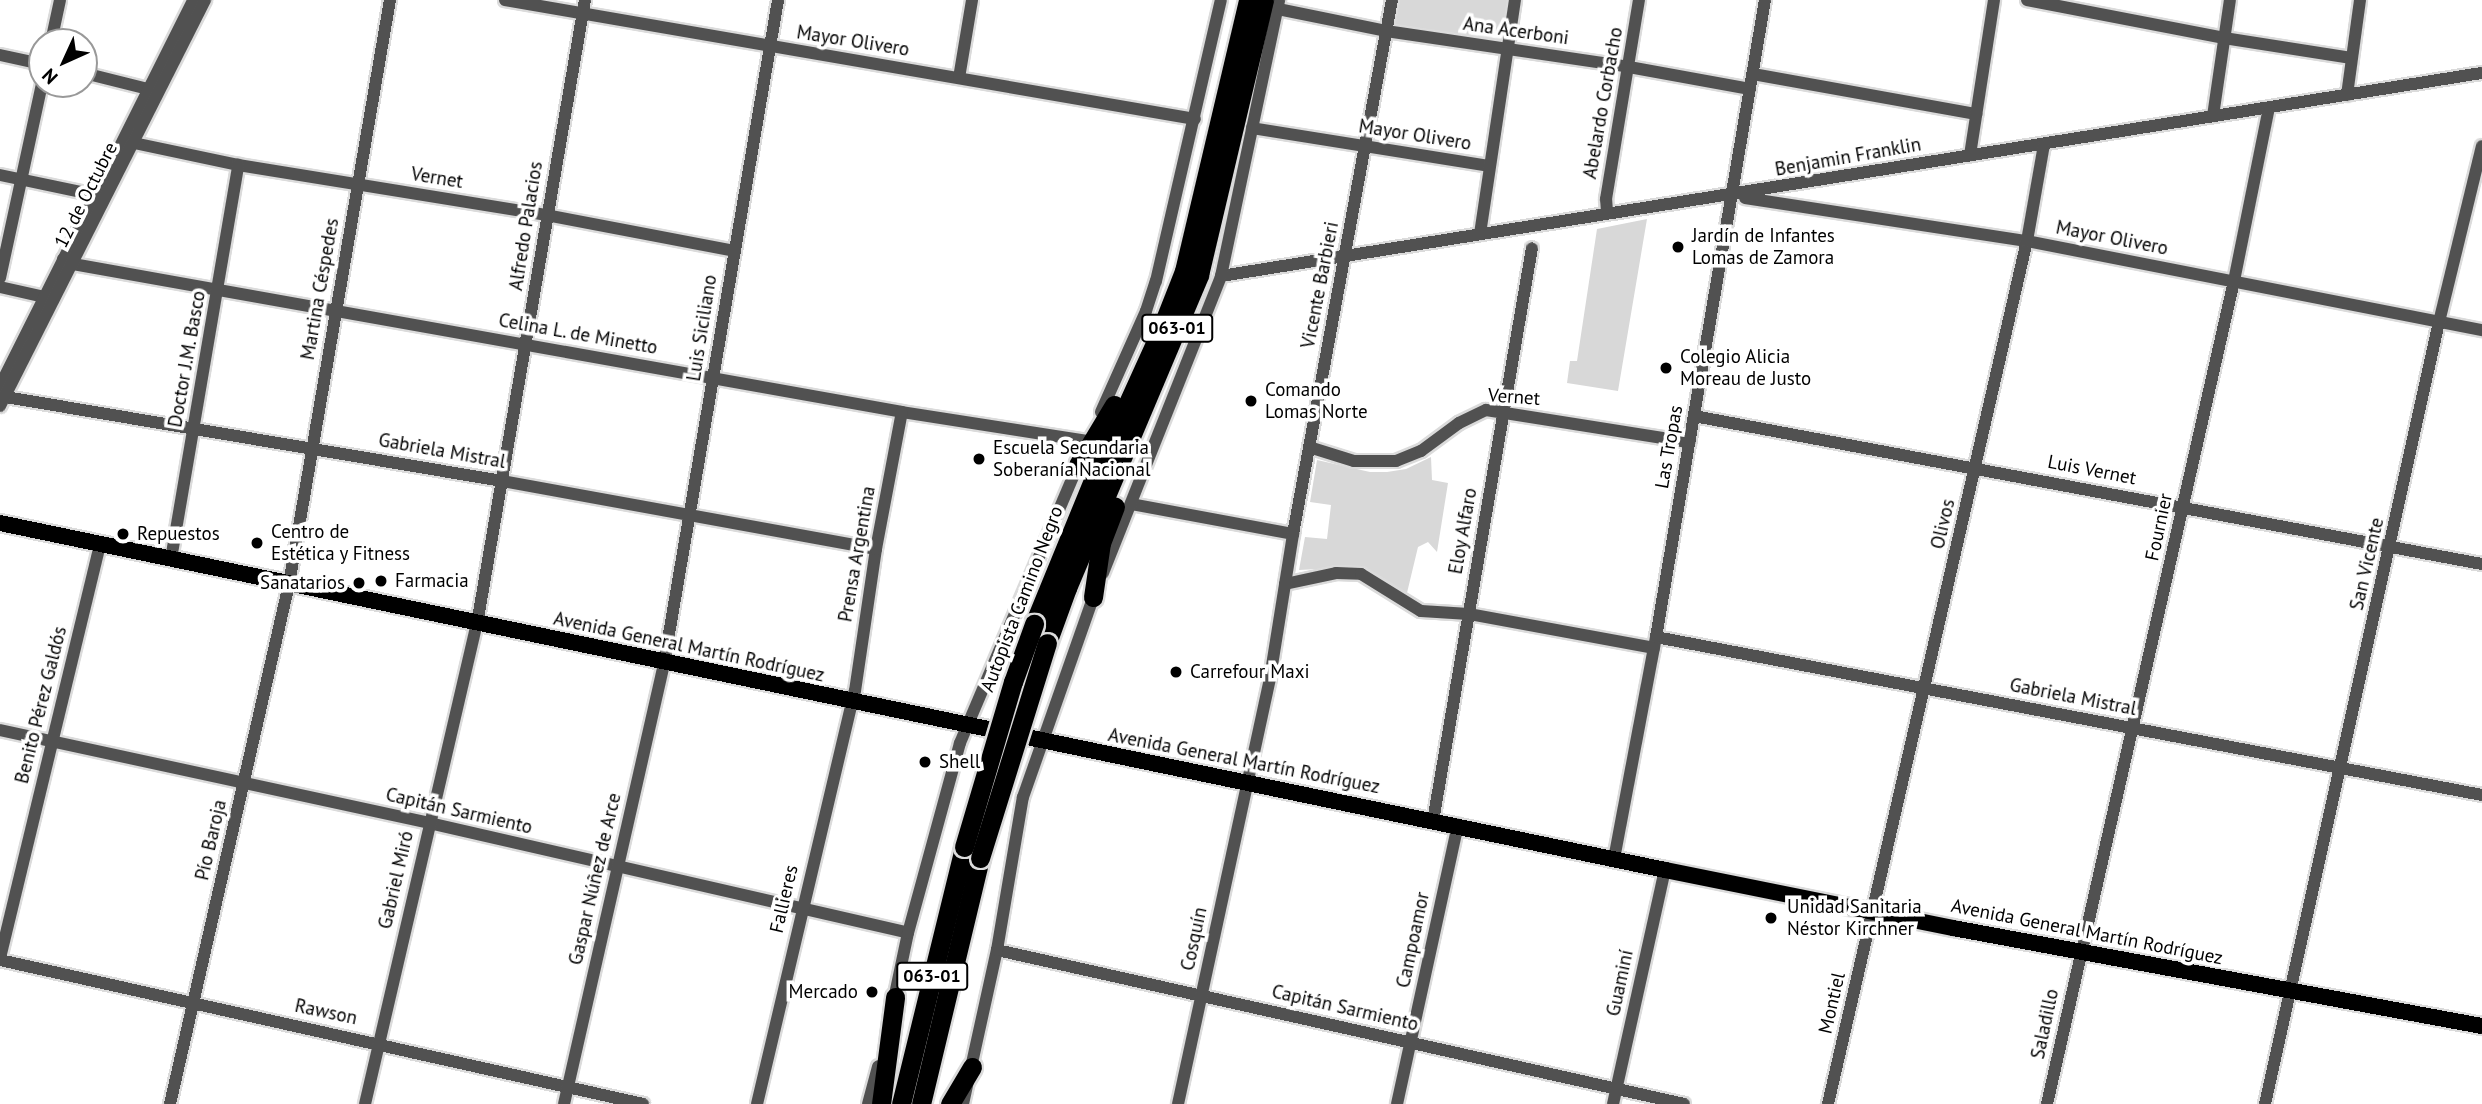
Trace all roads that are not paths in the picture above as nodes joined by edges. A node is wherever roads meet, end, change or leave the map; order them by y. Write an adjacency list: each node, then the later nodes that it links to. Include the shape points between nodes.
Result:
1 (60, 0): 21 (street)
2 (193, 0): 34 (street, 12 de Octubre)
3 (205, 0): 43 (street, 12 de Octubre)
4 (390, 0): 52 (street, Martina Céspedes)
5 (505, 0): 20 (street, Mayor Olivero)
6 (585, 0): 20 (street, Alfredo Palacios)
7 (778, 0): 24 (street, Luis Siciliano)
8 (972, 0): 33 (street)
9 (1218, 0): 41 (street)
10 (1392, 0): 22 (street, Vicente Barbieri)
11 (1515, 0): 25 (street)
12 (1639, 0): 29 (street, Abelardo Corbacho)
13 (1765, 0): 31 (street, Las Tropas)
14 (1994, 0): 39 (street)
15 (2027, 0): 23 (street)
16 (2230, 0): 23 (street)
17 (2360, 0): 27 (street)
18 (1247, 3): 63 (highway, Autopista Camino Negro / 063-01)
19 (1274, 3): 22 (street, Ana Acerboni); 42 (highway, Autopista Camino Negro / 063-01)
20 (583, 14): 24 (street, Mayor Olivero); 56 (street, Alfredo Palacios)
21 (54, 28)
22 (1386, 31): 25 (street, Ana Acerboni); 45 (street, Vicente Barbieri)
23 (2224, 38): 27 (street); 40 (street)
24 (770, 47): 33 (street, Mayor Olivero); 60 (street, Luis Siciliano)
25 (1508, 50): 29 (street, Ana Acerboni); 49 (street)
26 (0, 55): 28 (street)
27 (2351, 58): 36 (street)
28 (28, 61)
29 (1629, 67): 35 (street, Ana Acerboni); 55 (street, Abelardo Corbacho)
30 (2482, 73): 36 (street, Benjamin Franklin)
31 (1753, 74): 35 (street, Las Tropas); 39 (street)
32 (98, 76): 34 (street)
33 (959, 78): 41 (street, Mayor Olivero)
34 (148, 89): 53 (street, 12 de Octubre)
35 (1750, 89): 54 (street, Las Tropas)
36 (2347, 95): 38 (street, Benjamin Franklin)
37 (39, 98): 51 (street)
38 (2269, 108): 40 (street, Benjamin Franklin); 66 (street, Fournier)
39 (1976, 114): 47 (street)
40 (2213, 116): 44 (street, Benjamin Franklin)
41 (1195, 119): 81 (street, via 1150,300)
42 (1244, 123): 45 (street, Mayor Olivero); 64 (street); 73 (highway, Autopista Camino Negro / 063-01, via 1204,260)
43 (134, 144): 48 (street, Vernet); 62 (street, 12 de Octubre)
44 (2044, 145): 47 (street, Benjamin Franklin); 58 (street, Olivos)
45 (1367, 146): 49 (street, Mayor Olivero); 61 (street, Vicente Barbieri)
46 (2482, 146): 71 (street, San Vicente)
47 (1970, 155): 54 (street, Benjamin Franklin)
48 (238, 164): 52 (street, Vernet); 68 (street, Doctor J.M. Basco)
49 (1489, 166): 57 (street)
50 (0, 175): 51 (street)
51 (21, 179): 53 (street); 65 (street)
52 (357, 184): 56 (street, Vernet); 70 (street, Martina Céspedes)
53 (96, 195): 62 (street, 12 de Octubre)
54 (1733, 196): 55 (street, Benjamin Franklin); 58 (street, Mayor Olivero); 79 (street, Las Tropas)
55 (1607, 212): 57 (street, Benjamin Franklin)
56 (546, 215): 60 (street, Vernet); 74 (street, Alfredo Palacios)
57 (1480, 234): 61 (street, Benjamin Franklin)
58 (2027, 242): 66 (street, Mayor Olivero); 86 (street, Olivos)
59 (1532, 248): 77 (street, Eloy Alfaro)
60 (734, 251): 75 (street, Luis Siciliano)
61 (1346, 255): 64 (street, Benjamin Franklin); 83 (street, Vicente Barbieri)
62 (68, 261): 68 (street, Celina L. de Minetto); 69 (street, 12 de Octubre)
63 (1184, 271): 85 (highway); 145 (highway, Autopista Camino Negro / 063-01, bridge, via 1093,480 1013,682 964,847)
64 (1221, 276): 88 (street)
65 (0, 278)
66 (2234, 281): 71 (street, Mayor Olivero); 89 (street, Fournier)
67 (0, 287): 69 (street)
68 (219, 290): 70 (street, Celina L. de Minetto); 80 (street, Doctor J.M. Basco)
69 (48, 301): 76 (street, 12 de Octubre)
70 (337, 311): 74 (street, Celina L. de Minetto); 84 (street, Martina Céspedes)
71 (2439, 322): 72 (street, Mayor Olivero); 94 (street, San Vicente)
72 (2482, 331)
73 (1171, 342): 100 (highway, via 1169,363 1101,543); 146 (highway, Autopista Camino Negro / 063-01, bridge, via 1067,587 1025,707 980,858)
74 (527, 344): 75 (street, Celina L. de Minetto); 87 (street, Alfredo Palacios)
75 (714, 379): 78 (street, Celina L. de Minetto); 90 (street, Luis Siciliano)
76 (1, 399): 80 (street, Gabriela Mistral)
77 (1504, 411): 82 (street, Vernet); 83 (street, Vernet, via 1473,415 1428,447 1395,461 1354,461); 101 (street, Eloy Alfaro)
78 (902, 412): 81 (street, Celina L. de Minetto); 95 (street, Prensa Argentina)
79 (1694, 416): 82 (street, Las Tropas); 86 (street, Luis Vernet)
80 (194, 428): 84 (street, Gabriela Mistral); 96 (street, Doctor J.M. Basco)
81 (1088, 440): 85 (street)
82 (1689, 442): 103 (street, Las Tropas)
83 (1309, 447): 92 (street, Vicente Barbieri)
84 (312, 448): 87 (street, Gabriela Mistral); 98 (street, Martina Céspedes)
85 (1078, 465): 107 (street)
86 (1975, 468): 89 (street, Luis Vernet); 105 (street, Olivos)
87 (502, 481): 90 (street, Gabriela Mistral); 102 (street, Alfredo Palacios)
88 (1131, 504): 92 (street); 100 (street)
89 (2182, 507): 94 (street, Luis Vernet); 108 (street, Fournier)
90 (690, 514): 95 (street, Gabriela Mistral); 104 (street, Luis Siciliano)
91 (0, 523): 93 (main road, Avenida General Martín Rodríguez)
92 (1293, 534): 99 (street, Vicente Barbieri)
93 (100, 544): 96 (main road, Avenida General Martín Rodríguez); 110 (street, Benito Pérez Galdós)
94 (2391, 547): 97 (street, Luis Vernet); 112 (street, San Vicente)
95 (876, 549): 106 (street, Prensa Argentina)
96 (171, 559): 98 (main road, Avenida General Martín Rodríguez)
97 (2482, 565)
98 (289, 584): 102 (main road, Avenida General Martín Rodríguez); 114 (street, Pío Baroja)
99 (1285, 584): 101 (street, Gabriela Mistral, via 1336,573 1361,574 1421,611); 113 (street, Vicente Barbieri)
100 (1093, 597): 111 (street)
101 (1469, 614): 103 (street, Gabriela Mistral); 116 (street, Eloy Alfaro)
102 (477, 624): 104 (main road, Avenida General Martín Rodríguez); 117 (street, Gabriel Miró)
103 (1655, 642): 105 (street, Gabriela Mistral); 119 (street, Las Tropas)
104 (664, 663): 106 (main road, Avenida General Martín Rodríguez); 120 (street, Gaspar Núñez de Arce)
105 (1924, 689): 108 (street, Gabriela Mistral); 123 (street, Olivos)
106 (851, 702): 107 (main road, Avenida General Martín Rodríguez); 122 (street, Fallieres)
107 (966, 727): 111 (main road, Avenida General Martín Rodríguez); 124 (street)
108 (2134, 728): 112 (street, Gabriela Mistral); 126 (street, Fournier)
109 (0, 730): 110 (street, Capitán Sarmiento)
110 (51, 741): 114 (street, Capitán Sarmiento); 127 (street, Benito Pérez Galdós)
111 (1040, 742): 113 (main road, Avenida General Martín Rodríguez); 125 (street, via 1023,797)
112 (2340, 767): 115 (street, Gabriela Mistral); 128 (street, San Vicente)
113 (1248, 783): 116 (main road, Avenida General Martín Rodríguez); 129 (street, Cosquín)
114 (243, 785): 117 (street, Capitán Sarmiento); 131 (street, Pío Baroja)
115 (2482, 795)
116 (1433, 821): 118 (main road, Avenida General Martín Rodríguez)
117 (429, 822): 120 (street, Capitán Sarmiento); 133 (street, Gabriel Miró)
118 (1458, 825): 119 (main road, Avenida General Martín Rodríguez); 134 (street, Campoamor)
119 (1614, 859): 121 (main road, Avenida General Martín Rodríguez)
120 (617, 868): 122 (street, Capitán Sarmiento); 136 (street, Gaspar Núñez de Arce)
121 (1665, 870): 123 (main road, Avenida General Martín Rodríguez); 137 (street, Guaminí)
122 (801, 909): 124 (street, Capitán Sarmiento); 142 (street, Fallieres)
123 (1873, 911): 126 (main road, Avenida General Martín Rodríguez); 153 (street, Montiel)
124 (908, 933): 130 (street)
125 (998, 950): 129 (street, Capitán Sarmiento); 135 (street)
126 (2080, 952): 128 (main road, Avenida General Martín Rodríguez); 154 (street, Saladillo)
127 (0, 959): 131 (street, Rawson)
128 (2290, 991): 132 (main road, Avenida General Martín Rodríguez); 155 (street, San Vicente)
129 (1202, 995): 134 (street, Capitán Sarmiento); 149 (street, Cosquín)
130 (895, 998): 143 (street); 144 (highway)
131 (193, 1003): 133 (street, Rawson); 138 (street, Pío Baroja)
132 (2482, 1026)
133 (379, 1043): 136 (street, Rawson); 139 (street, Gabriel Miró)
134 (1411, 1043): 137 (street, Capitán Sarmiento); 150 (street, Campoamor)
135 (972, 1067): 147 (highway); 148 (street)
136 (568, 1087): 140 (street, Gaspar Núñez de Arce); 141 (street, Rawson)
137 (1617, 1088): 151 (street, Guaminí); 152 (street, Capitán Sarmiento)
138 (170, 1104)
139 (365, 1104)
140 (564, 1104)
141 (643, 1104)
142 (757, 1104)
143 (868, 1104)
144 (881, 1104)
145 (901, 1104)
146 (921, 1104)
147 (950, 1104)
148 (963, 1104)
149 (1178, 1104)
150 (1397, 1104)
151 (1614, 1104)
152 (1684, 1104)
153 (1828, 1104)
154 (2046, 1104)
155 (2266, 1104)

